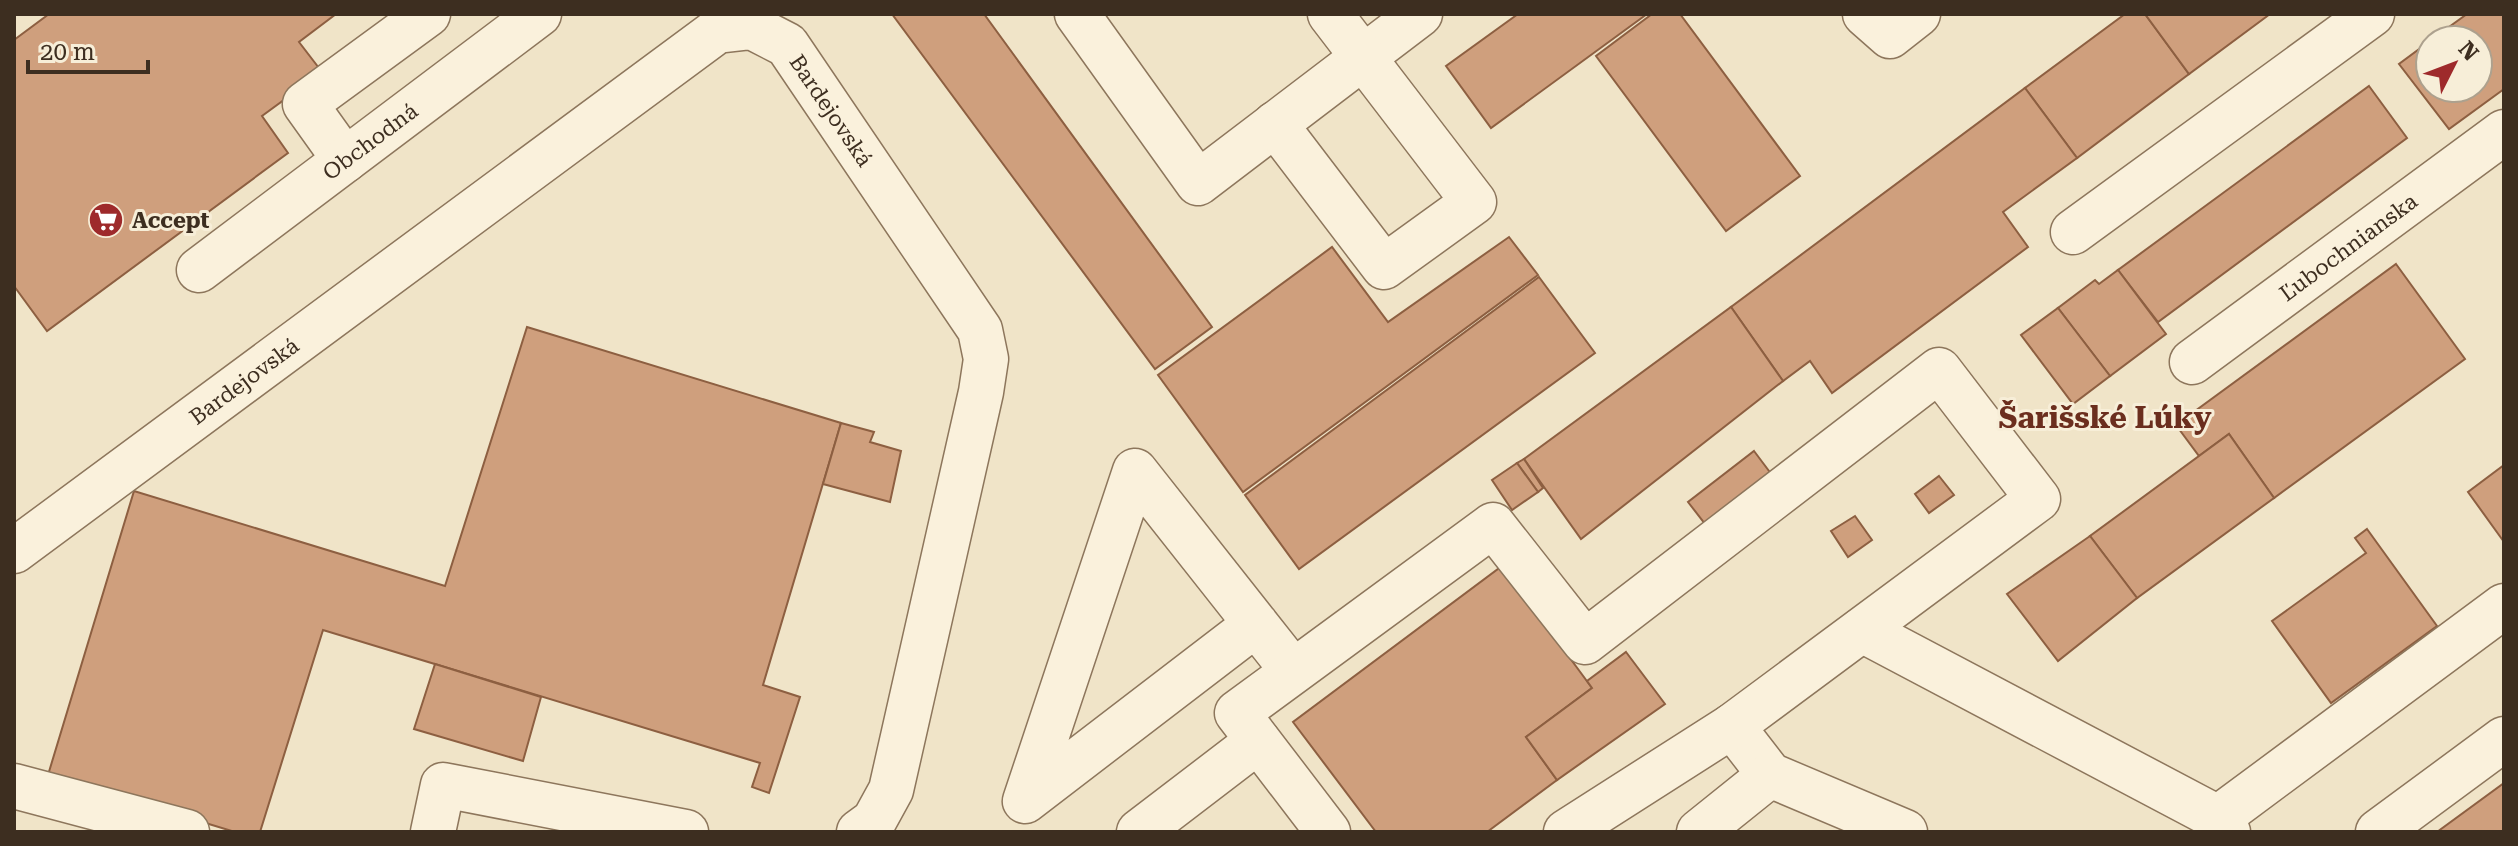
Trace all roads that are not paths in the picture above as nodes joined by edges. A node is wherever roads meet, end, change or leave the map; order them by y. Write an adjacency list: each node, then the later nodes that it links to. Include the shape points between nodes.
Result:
1 (428, 14): 12 (lane, via 305,104)
2 (539, 14): 12 (lane, Obchodná)
3 (1077, 14): 10 (lane, via 1198,183)
4 (1330, 14): 9 (lane)
5 (1420, 14): 9 (lane)
6 (1865, 14): 7 (lane, via 1890,36)
7 (1918, 14)
8 (2372, 14): 13 (lane)
9 (1363, 57): 10 (lane); 10 (lane, via 1474,202 1384,267)
10 (1275, 124)
11 (2504, 132): 15 (lane, Ľubochnianska)
12 (345, 160): 14 (lane, Obchodná)
13 (2073, 232)
14 (199, 270)
15 (2192, 362)
16 (14, 551): 30 (lane, Bardejovská, via 717,31 752,27 787,45 980,330 986,359 891,790 874,821)
17 (2504, 606): 26 (lane)
18 (1256, 624): 18 (lane, via 1135,471 1025,801 1171,689); 20 (lane)
19 (1862, 630): 20 (lane, via 2038,499 1939,370 1585,642 1493,525); 21 (lane); 26 (lane)
20 (1293, 671): 23 (lane, via 1237,713)
21 (1732, 726): 24 (lane); 33 (lane)
22 (2504, 739): 36 (lane)
23 (1258, 741): 31 (lane); 32 (lane)
24 (1770, 775): 34 (lane); 35 (lane)
25 (19, 800): 27 (lane)
26 (2223, 825)
27 (187, 832)
28 (433, 832): 29 (lane, via 443,785)
29 (686, 832)
30 (859, 832)
31 (1139, 832)
32 (1328, 832)
33 (1566, 832)
34 (1699, 832)
35 (1905, 832)
36 (2378, 832)

